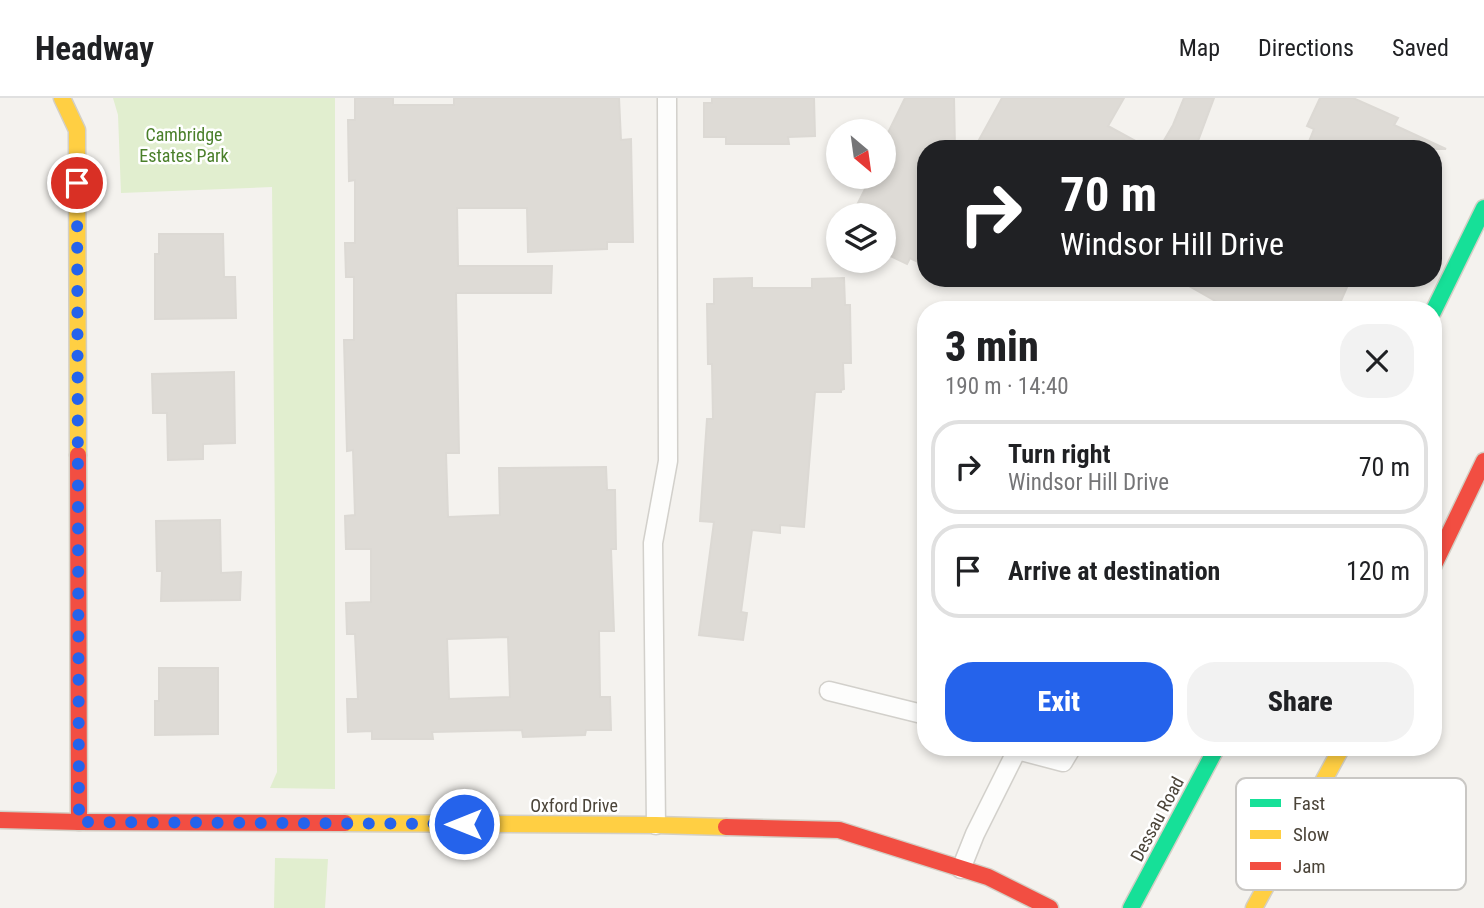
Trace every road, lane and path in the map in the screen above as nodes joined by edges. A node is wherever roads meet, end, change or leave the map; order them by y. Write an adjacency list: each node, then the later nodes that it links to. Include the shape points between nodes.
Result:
1 (62, 98): 16 (street, via 77,130)
2 (667, 98): 17 (lane, via 668,461 653,544)
3 (1484, 208): 4 (street)
4 (1438, 301)
5 (1484, 461): 6 (street)
6 (1442, 548)
7 (829, 691): 8 (lane)
8 (917, 713)
9 (1010, 756): 18 (lane)
10 (1040, 756): 11 (lane, via 1063,762)
11 (1067, 756)
12 (1212, 756): 21 (street, Dessau Road)
13 (1337, 756): 14 (street)
14 (1325, 778)
15 (0, 820): 16 (street, Oxford Drive)
16 (79, 822): 17 (street, Oxford Drive)
17 (656, 825): 18 (street, Oxford Drive, via 839,831)
18 (961, 869): 20 (street, Oxford Drive, via 988,877)
19 (1264, 890): 22 (street)
20 (1050, 908)
21 (1131, 908)
22 (1254, 908)

